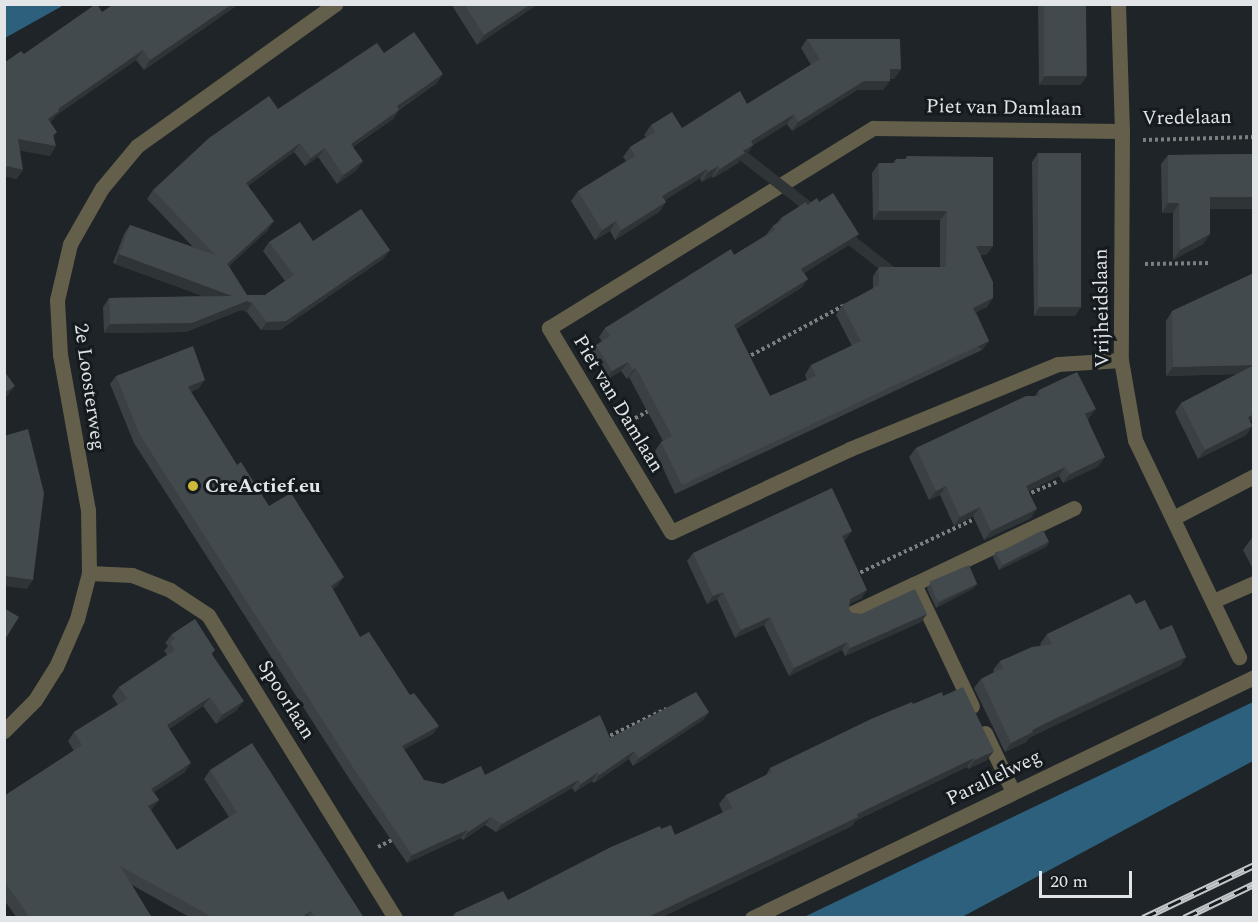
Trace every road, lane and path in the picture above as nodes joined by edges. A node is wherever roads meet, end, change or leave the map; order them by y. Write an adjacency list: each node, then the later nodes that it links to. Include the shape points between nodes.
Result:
1 (335, 4): 18 (street, 2e Loosterweg, via 137,146 102,188 70,244 57,300 60,355 88,510)
2 (1118, 4): 3 (street, Vrijheidslaan)
3 (1122, 136): 4 (path, Vredelaan); 6 (street, Vrijheidslaan); 11 (street, Piet van Damlaan, via 873,128 549,328)
4 (1254, 137)
5 (1210, 263): 6 (path)
6 (1121, 264): 9 (street, Vrijheidslaan)
7 (846, 304): 8 (path)
8 (744, 359)
9 (1121, 360): 11 (street, Piet van Damlaan, via 1058,364 850,448 670,532); 17 (street, Vrijheidslaan, via 1135,440)
10 (662, 404): 11 (path)
11 (610, 432)
12 (1254, 476): 17 (street)
13 (1056, 482): 14 (path)
14 (1023, 496)
15 (1074, 508): 20 (street)
16 (980, 516): 19 (path)
17 (1173, 518): 22 (street, Vrijheidslaan)
18 (89, 573): 27 (street, 2e Loosterweg, via 77,620 56,667 35,700); 31 (street, Spoorlaan, via 132,575 170,590 208,615)
19 (853, 576)
20 (914, 584): 23 (street); 29 (street)
21 (1254, 584): 22 (street)
22 (1213, 601): 24 (street, Vrijheidslaan)
23 (852, 613)
24 (1239, 657)
25 (1254, 677): 29 (street, Parallelweg)
26 (667, 708): 28 (path)
27 (4, 731)
28 (603, 739)
29 (1013, 792): 33 (street, Parallelweg)
30 (400, 836): 31 (path)
31 (358, 856): 32 (street, Spoorlaan)
32 (395, 918)
33 (752, 918)

